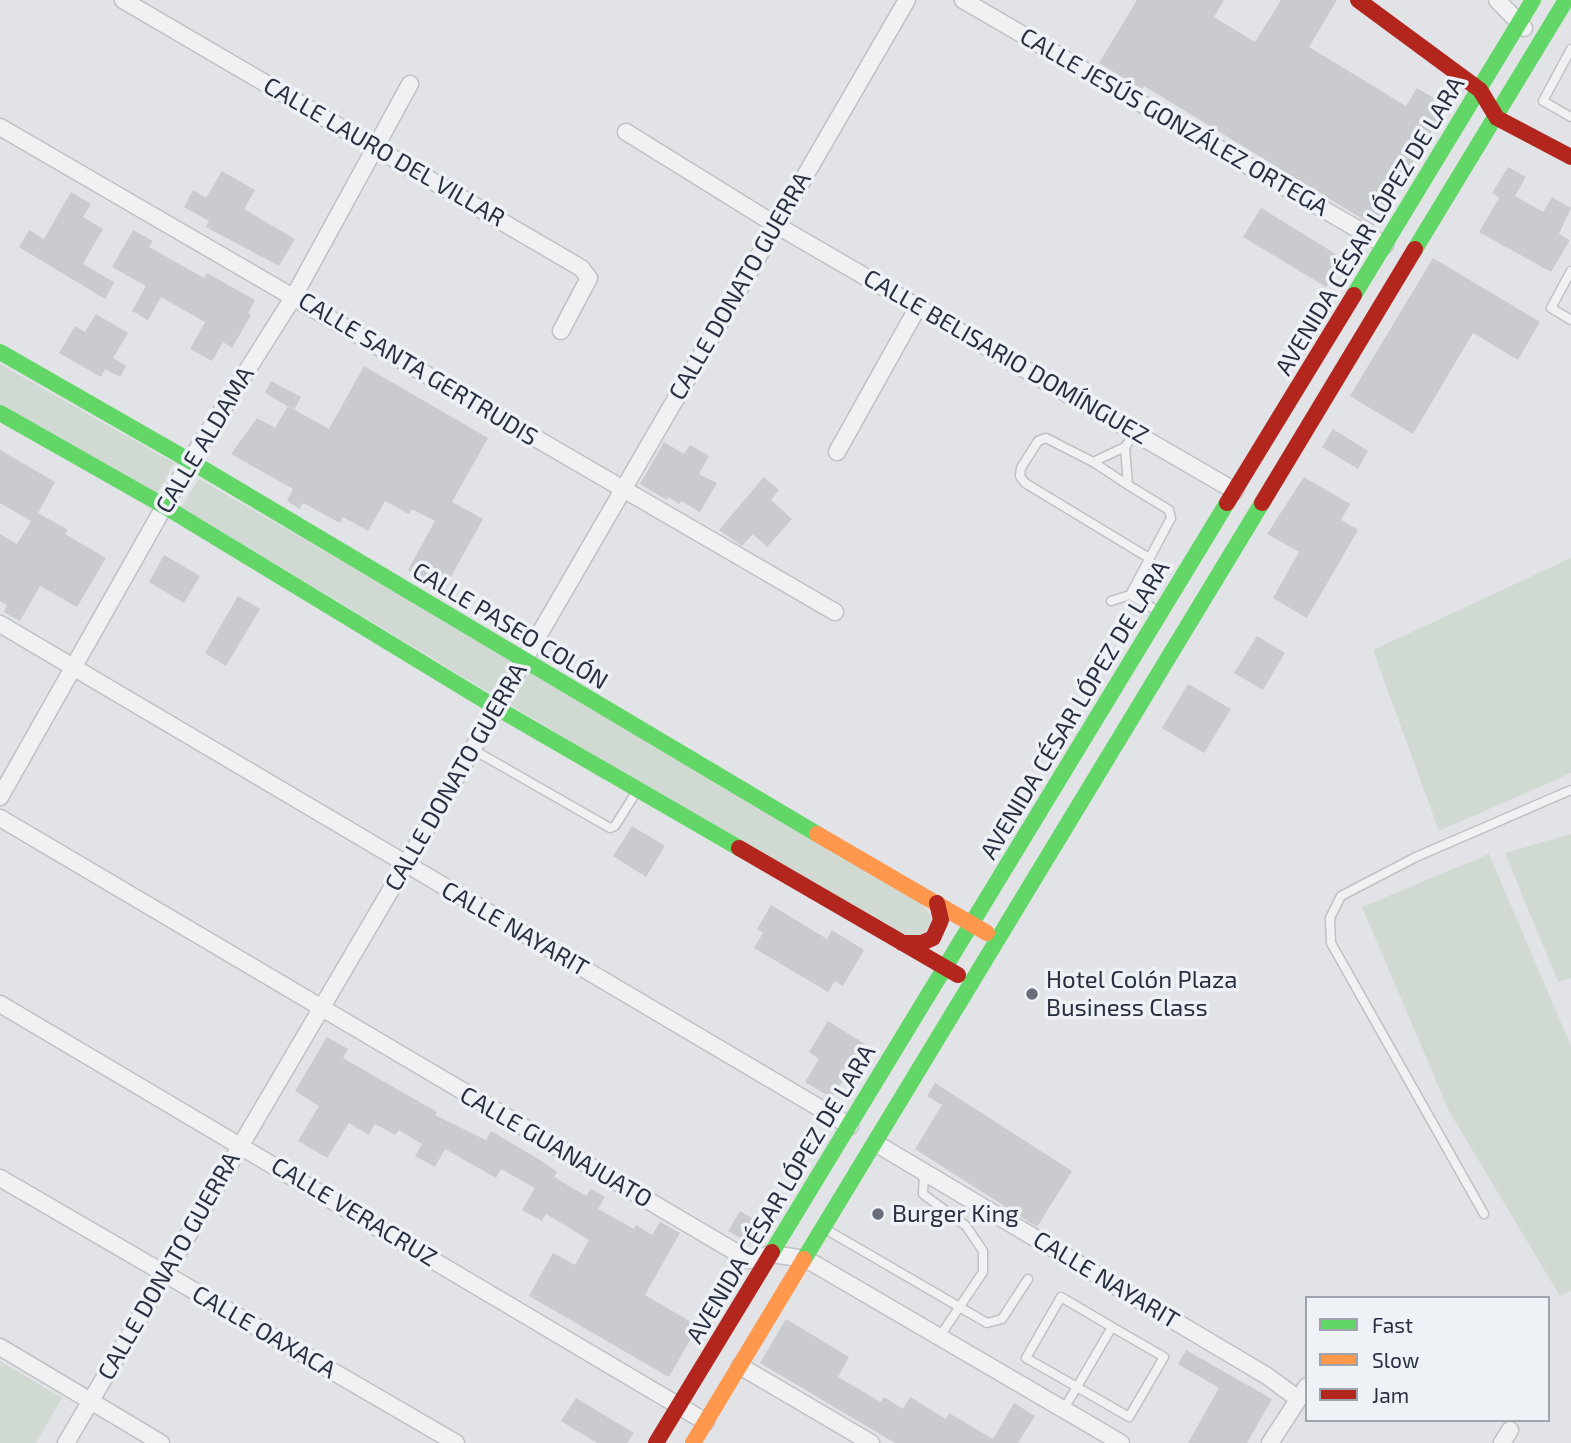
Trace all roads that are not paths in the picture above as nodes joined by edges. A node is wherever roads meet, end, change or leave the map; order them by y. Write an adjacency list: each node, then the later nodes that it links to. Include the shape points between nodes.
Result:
1 (123, 0): 17 (street, CALLE LAURO DEL VILLAR)
2 (907, 0): 19 (street, CALLE DONATO GUERRA)
3 (963, 0): 20 (street, CALLE JESÚS GONZÁLEZ ORTEGA)
4 (1358, 0): 12 (main road)
5 (1497, 0): 8 (street)
6 (1533, 0): 8 (main road, AVENIDA CÉSAR LÓPEZ DE LARA)
7 (1567, 3): 9 (main road)
8 (1519, 23): 9 (street); 12 (main road, AVENIDA CÉSAR LÓPEZ DE LARA)
9 (1540, 45): 14 (main road)
10 (1571, 49): 13 (lane, via 1542,101)
11 (410, 84): 17 (street, CALLE ALDAMA)
12 (1480, 90): 14 (main road); 20 (main road, AVENIDA CÉSAR LÓPEZ DE LARA)
13 (1571, 117)
14 (1497, 118): 18 (main road); 53 (main road)
15 (0, 127): 22 (street, CALLE SANTA GERTRUDIS)
16 (626, 132): 19 (street, CALLE BELISARIO DOMÍNGUEZ)
17 (376, 145): 22 (street, CALLE ALDAMA); 25 (street, CALLE LAURO DEL VILLAR, via 581,268 589,278)
18 (1571, 157)
19 (776, 225): 23 (street, CALLE BELISARIO DOMÍNGUEZ); 33 (street, CALLE DONATO GUERRA)
20 (1385, 245): 34 (main road, AVENIDA CÉSAR LÓPEZ DE LARA)
21 (1571, 271): 24 (lane, via 1550,308)
22 (294, 296): 30 (street, CALLE ALDAMA); 33 (street, CALLE SANTA GERTRUDIS)
23 (919, 305): 28 (street, CALLE BELISARIO DOMÍNGUEZ); 29 (street)
24 (1571, 320)
25 (561, 331)
26 (0, 352): 30 (main road, CALLE PASEO COLÓN)
27 (0, 413): 35 (main road)
28 (1130, 440): 31 (lane); 32 (lane); 34 (street, CALLE BELISARIO DOMÍNGUEZ)
29 (837, 452)
30 (190, 461): 35 (street, CALLE ALDAMA); 42 (main road, CALLE PASEO COLÓN)
31 (1093, 462): 32 (lane); 36 (lane, via 1046,438 1038,441 1020,476)
32 (1128, 485): 36 (lane, via 1169,510 1171,518)
33 (623, 489): 39 (street, CALLE SANTA GERTRUDIS); 42 (street, CALLE DONATO GUERRA)
34 (1235, 491): 40 (main road, AVENIDA CÉSAR LÓPEZ DE LARA)
35 (164, 506): 43 (street, CALLE ALDAMA); 44 (main road)
36 (1149, 558): 37 (lane)
37 (1130, 594): 38 (lane); 40 (lane)
38 (1111, 601)
39 (835, 612)
40 (1161, 612): 52 (main road, AVENIDA CÉSAR LÓPEZ DE LARA)
41 (0, 624): 43 (street, CALLE NAYARIT)
42 (522, 661): 44 (street, CALLE DONATO GUERRA); 51 (main road, CALLE PASEO COLÓN)
43 (74, 668): 48 (street, CALLE ALDAMA); 50 (street, CALLE NAYARIT)
44 (495, 707): 45 (street, CALLE DONATO GUERRA); 46 (main road)
45 (472, 749): 46 (lane, via 610,828); 50 (street, CALLE DONATO GUERRA)
46 (638, 788): 54 (main road)
47 (1571, 790): 64 (lane, via 1416,857 1341,896 1331,918 1331,943)
48 (0, 797)
49 (0, 818): 58 (street, CALLE GUANAJUATO)
50 (406, 864): 58 (street, CALLE DONATO GUERRA); 59 (street, CALLE NAYARIT)
51 (937, 902): 52 (main road, CALLE PASEO COLÓN); 54 (main road, via 941,920 933,937 922,943)
52 (972, 923): 53 (main road, CALLE PASEO COLÓN); 55 (main road, AVENIDA CÉSAR LÓPEZ DE LARA)
53 (998, 939): 56 (main road)
54 (902, 943): 55 (main road)
55 (945, 968): 56 (main road); 59 (main road, AVENIDA CÉSAR LÓPEZ DE LARA)
56 (971, 983): 61 (main road)
57 (0, 1004): 60 (street, CALLE VERACRUZ)
58 (320, 1009): 60 (street, CALLE DONATO GUERRA); 66 (street, CALLE GUANAJUATO, via 749,1260)
59 (850, 1126): 66 (main road, AVENIDA CÉSAR LÓPEZ DE LARA)
60 (240, 1144): 68 (street, CALLE DONATO GUERRA); 78 (street, CALLE VERACRUZ)
61 (877, 1144): 62 (street, CALLE NAYARIT); 65 (main road)
62 (925, 1171): 70 (lane, via 923,1195 966,1226 983,1251 983,1272); 76 (street, CALLE NAYARIT, via 1267,1376)
63 (0, 1178): 68 (street, CALLE OAXACA)
64 (1484, 1214)
65 (824, 1228): 67 (main road); 70 (lane)
66 (771, 1254): 67 (street, CALLE GUANAJUATO); 78 (main road, AVENIDA CÉSAR LÓPEZ DE LARA)
67 (806, 1259): 72 (street, CALLE GUANAJUATO); 74 (main road)
68 (164, 1274): 77 (street, CALLE DONATO GUERRA); 83 (street, CALLE OAXACA)
69 (1028, 1279): 70 (lane, via 1002,1319 987,1323)
70 (958, 1308): 72 (lane)
71 (1112, 1326): 75 (lane); 75 (lane, via 1061,1297 1026,1358); 75 (lane, via 1164,1357 1129,1418)
72 (940, 1336): 79 (street, CALLE GUANAJUATO)
73 (0, 1347): 77 (street)
74 (740, 1366): 80 (main road); 86 (street)
75 (1077, 1387): 79 (lane)
76 (1302, 1392): 88 (street)
77 (90, 1401): 81 (street, CALLE DONATO GUERRA); 82 (street)
78 (679, 1405): 80 (street, CALLE VERACRUZ); 84 (main road, AVENIDA CÉSAR LÓPEZ DE LARA)
79 (1063, 1409): 87 (street, CALLE GUANAJUATO)
80 (706, 1422): 85 (main road)
81 (66, 1443)
82 (160, 1443)
83 (456, 1443)
84 (656, 1443)
85 (693, 1443)
86 (871, 1443)
87 (1121, 1443)
88 (1270, 1443)

